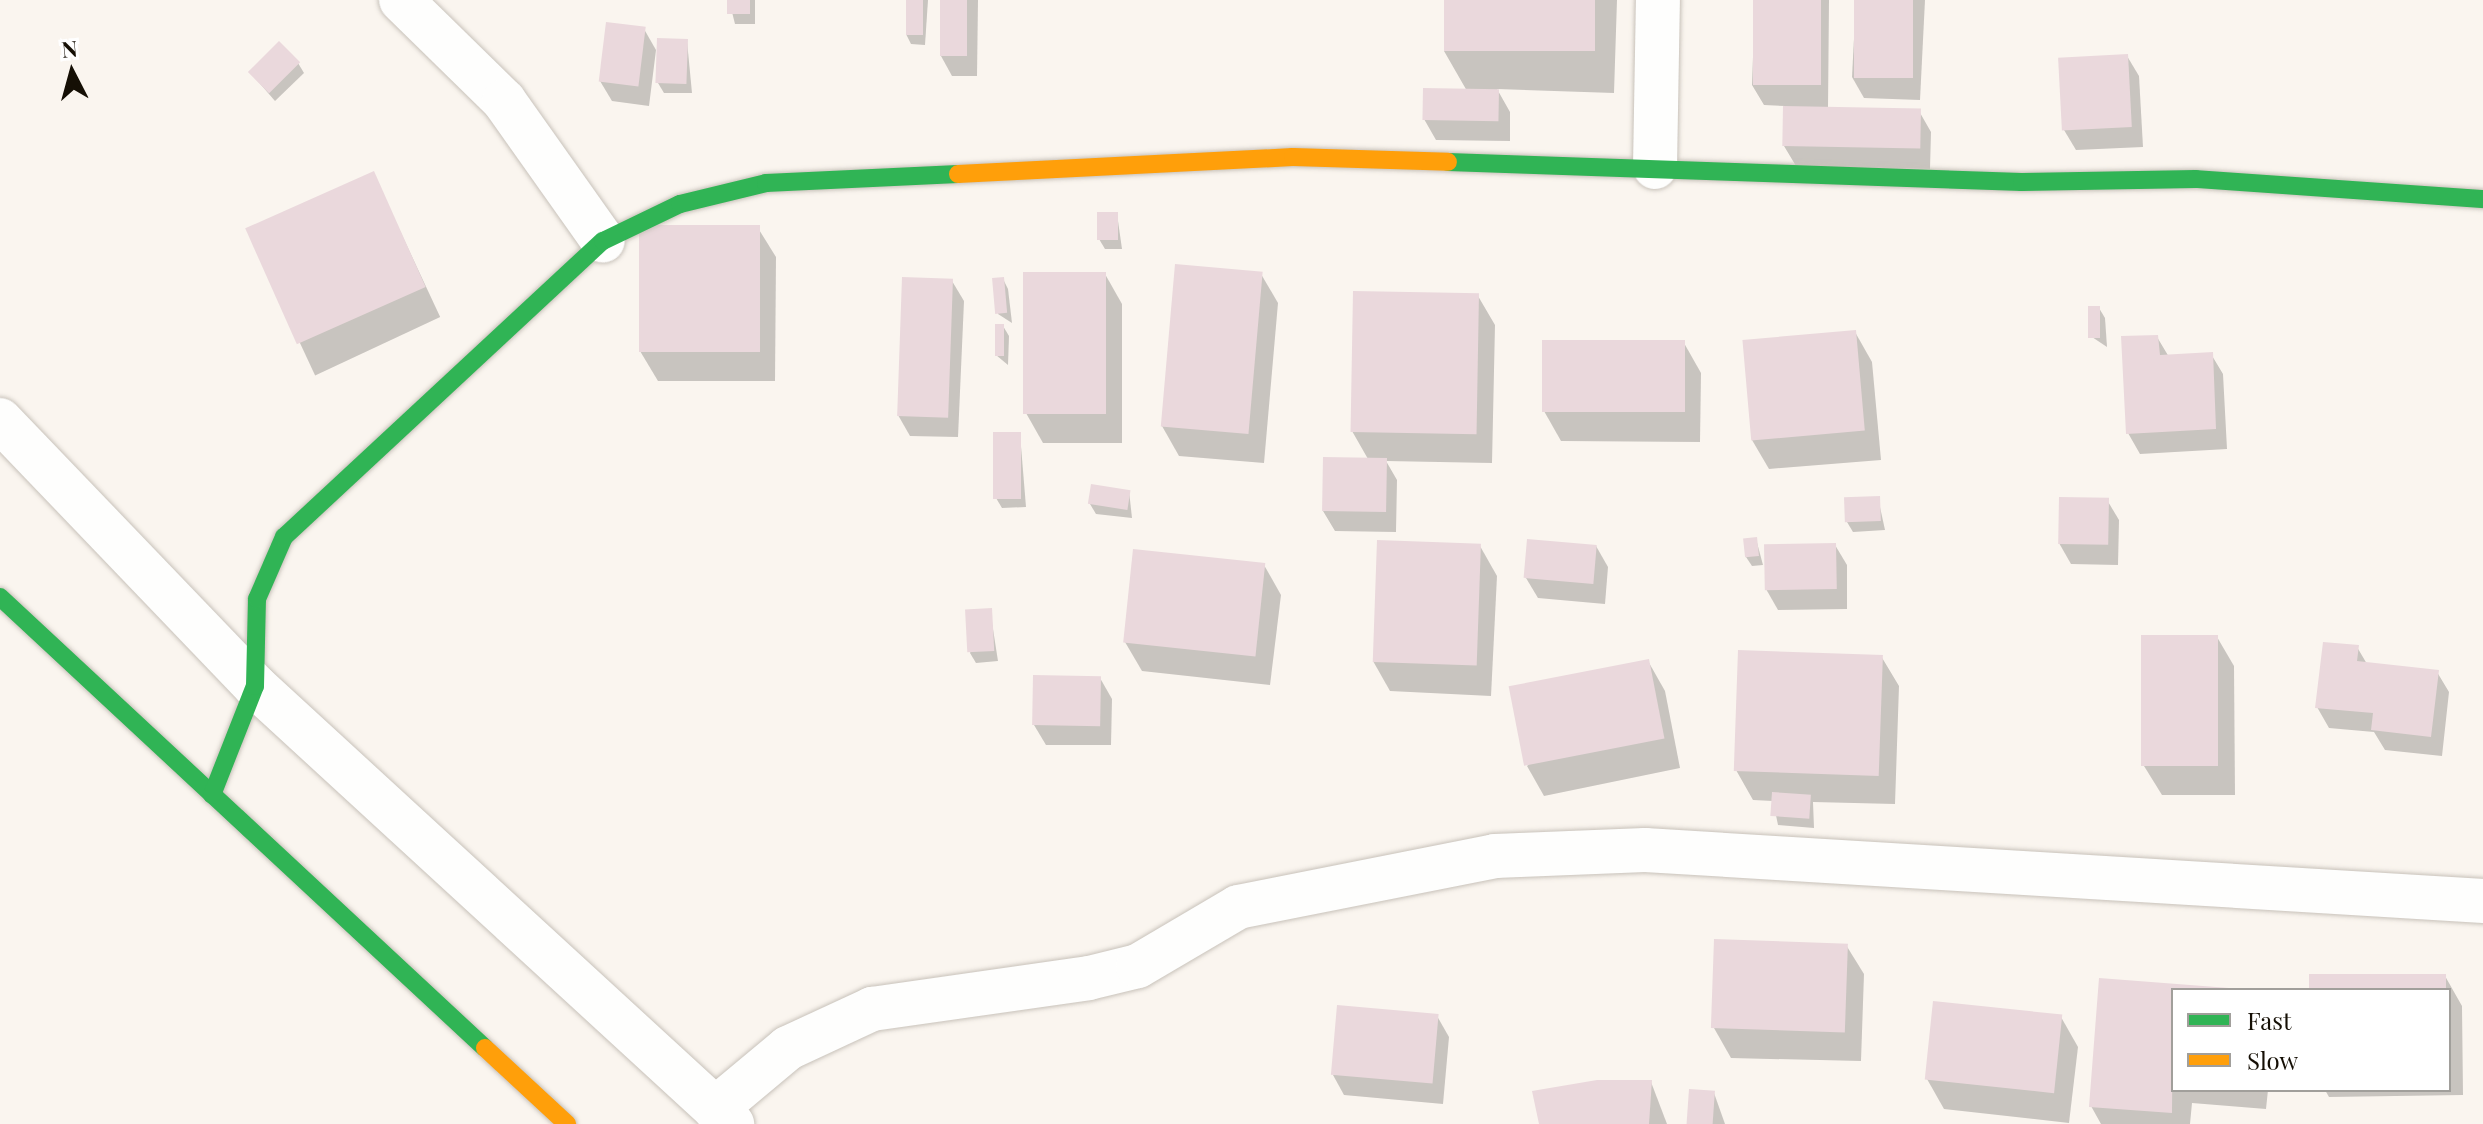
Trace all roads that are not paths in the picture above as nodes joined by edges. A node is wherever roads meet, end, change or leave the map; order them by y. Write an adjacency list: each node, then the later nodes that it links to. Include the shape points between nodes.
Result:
1 (401, 0): 5 (street, via 504,101)
2 (1658, 0): 3 (street)
3 (1655, 167): 4 (main road, via 2022,182 2196,179); 5 (main road, via 1293,157 766,183 680,204)
4 (2483, 199)
5 (603, 241): 8 (main road, via 284,537 257,599)
6 (0, 420): 8 (street)
7 (0, 597): 9 (main road)
8 (255, 686): 9 (main road); 11 (street)
9 (212, 795): 12 (main road)
10 (2483, 901): 11 (street, via 1645,850 1495,856 1238,907 1138,966 1089,978 872,1009 788,1048)
11 (724, 1116)
12 (567, 1124)

